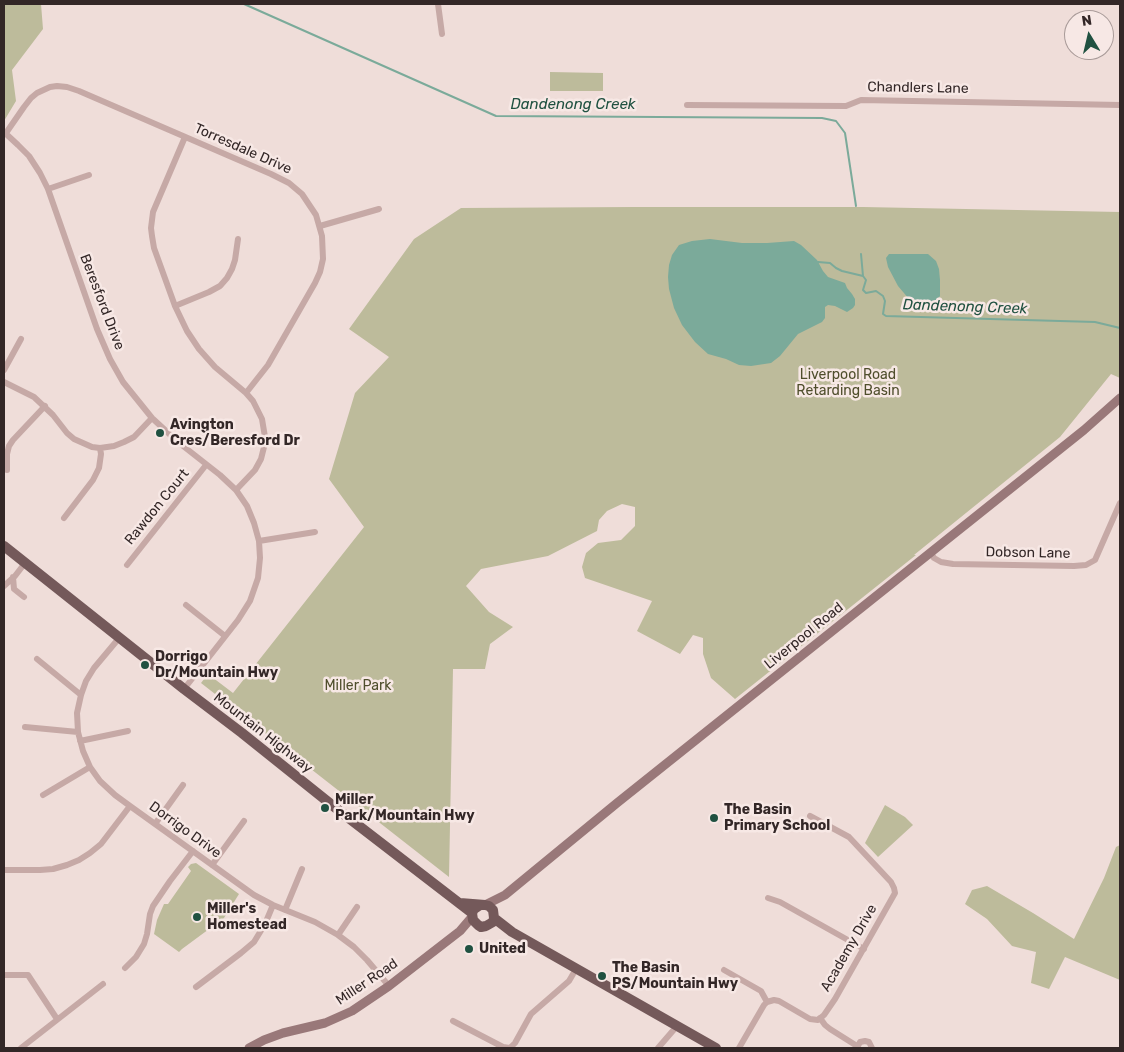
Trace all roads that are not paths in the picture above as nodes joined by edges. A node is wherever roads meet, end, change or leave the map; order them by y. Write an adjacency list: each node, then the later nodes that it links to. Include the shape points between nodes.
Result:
1 (438, 4): 2 (street)
2 (442, 34)
3 (687, 105): 4 (street, Chandlers Lane, via 846,106 861,100)
4 (1120, 105)
5 (5, 133): 6 (street, Torresdale Drive, via 31,98 44,89 57,86 79,91); 8 (street, Beresford Drive, via 29,156)
6 (185, 137): 10 (street, Torresdale Drive, via 289,183 306,199); 12 (street, via 153,212 151,228 154,248)
7 (89, 175): 8 (street)
8 (48, 189): 19 (street, Beresford Drive, via 103,344 123,382)
9 (379, 208): 10 (street)
10 (320, 226): 16 (street, Torresdale Drive, via 323,246 318,277 268,365)
11 (238, 239): 12 (street, via 235,260 224,282)
12 (175, 306): 16 (street, via 199,349)
13 (21, 339): 14 (street)
14 (4, 370)
15 (4, 382): 18 (street)
16 (246, 392): 23 (street, via 262,419 264,447 255,470)
17 (1120, 398): 29 (main road, Liverpool Road)
18 (45, 406): 20 (street, via 74,439); 22 (street, via 9,446)
19 (152, 418): 20 (street, via 134,437); 21 (street, Beresford Drive)
20 (100, 448): 25 (street, via 99,468 93,480)
21 (206, 464): 23 (street, Beresford Drive); 31 (street, Rawdon Court)
22 (7, 470)
23 (236, 490): 27 (street, Beresford Drive, via 247,506)
24 (1120, 502): 29 (street, Dobson Lane, via 1095,560 1086,565 953,564 941,562)
25 (64, 518)
26 (315, 532): 27 (street)
27 (259, 541): 36 (street, Beresford Drive, via 258,578 250,602)
28 (4, 546): 30 (main road, Mountain Highway)
29 (930, 552): 56 (main road, Liverpool Road)
30 (25, 563): 32 (street); 37 (main road, Mountain Highway)
31 (127, 565)
32 (13, 577): 33 (street); 34 (street, via 14,589)
33 (4, 586)
34 (24, 598)
35 (186, 606): 36 (street)
36 (225, 636): 39 (street, Beresford Drive)
37 (120, 637): 39 (main road, Mountain Highway); 40 (street, Dorrigo Drive, via 94,668)
38 (37, 659): 40 (street)
39 (184, 689): 58 (main road, Mountain Highway)
40 (81, 695): 43 (street, Dorrigo Drive, via 77,713)
41 (25, 728): 43 (street)
42 (128, 730): 44 (street)
43 (78, 732): 44 (street, Dorrigo Drive)
44 (80, 741): 45 (street, Dorrigo Drive)
45 (90, 768): 47 (street); 48 (street, Dorrigo Drive, via 100,781)
46 (183, 785): 51 (street)
47 (43, 795)
48 (130, 806): 51 (street, Dorrigo Drive); 55 (street, via 101,844 79,860 53,869)
49 (810, 816): 66 (street, Academy Drive, via 848,837 894,888 895,893)
50 (244, 821): 53 (street)
51 (155, 824): 52 (street, Dorrigo Drive)
52 (193, 851): 53 (street, Dorrigo Drive); 67 (street, via 154,906 144,944)
53 (212, 865): 59 (street, Dorrigo Drive)
54 (302, 869): 62 (street)
55 (4, 870)
56 (505, 895): 60 (main road, Liverpool Road); 64 (main road, Liverpool Road)
57 (768, 898): 66 (street)
58 (459, 903): 60 (main road); 63 (main road, Mountain Highway)
59 (273, 905): 62 (street, Dorrigo Drive); 73 (street, via 254,942)
60 (483, 905): 63 (main road, via 474,909); 64 (main road, via 493,910)
61 (357, 907): 65 (street)
62 (285, 910): 65 (street, Dorrigo Drive)
63 (474, 918): 64 (main road, via 481,927); 72 (main road, Miller Road)
64 (493, 919): 68 (main road)
65 (338, 936): 72 (street, Dorrigo Drive, via 368,960)
66 (864, 949): 75 (street, Academy Drive, via 827,1012)
67 (125, 968)
68 (576, 969): 77 (street, via 569,981 531,1014 510,1048); 78 (main road)
69 (724, 970): 74 (street, via 761,991)
70 (4, 975): 76 (street, via 28,974)
71 (103, 984): 76 (street)
72 (388, 986): 81 (main road, Miller Road, via 339,1018 264,1040)
73 (196, 987)
74 (767, 1002): 75 (street, via 779,1001 810,1019); 84 (street)
75 (820, 1018): 79 (street)
76 (57, 1020): 80 (street)
77 (453, 1021)
78 (677, 1026): 82 (street); 83 (main road)
79 (857, 1047): 85 (street, via 865,1041)
80 (21, 1048)
81 (249, 1048)
82 (658, 1048)
83 (716, 1048)
84 (740, 1048)
85 (872, 1048)

